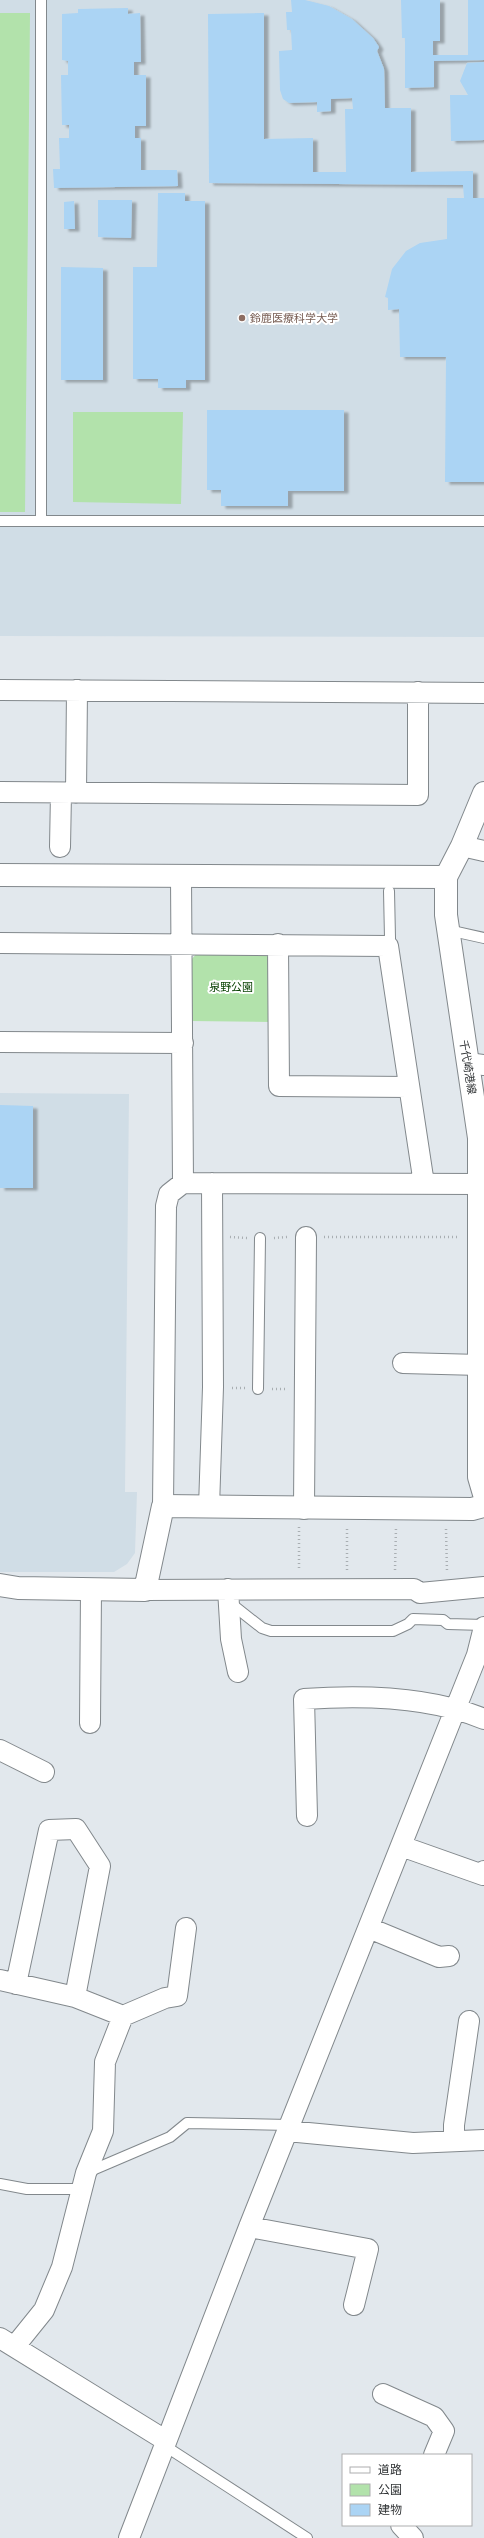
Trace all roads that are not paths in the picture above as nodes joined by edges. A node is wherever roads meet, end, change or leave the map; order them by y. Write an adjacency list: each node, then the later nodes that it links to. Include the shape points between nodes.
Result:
1 (41, 0): 3 (lane)
2 (0, 521): 3 (lane)
3 (41, 521): 4 (lane)
4 (484, 521)
5 (0, 690): 6 (street)
6 (77, 690): 7 (street); 10 (street)
7 (418, 692): 8 (street); 10 (street, via 418,795)
8 (484, 693)
9 (0, 792): 10 (street)
10 (69, 793): 13 (street)
11 (484, 793): 12 (street, 千代崎港線)
12 (462, 846): 14 (street); 17 (street, 千代崎港線)
13 (60, 847)
14 (484, 851)
15 (0, 875): 16 (street)
16 (181, 877): 17 (street); 22 (street)
17 (446, 877): 19 (street, 千代崎港線)
18 (388, 891): 24 (lane)
19 (448, 930): 20 (lane); 27 (street, 千代崎港線)
20 (484, 938)
21 (0, 943): 22 (street)
22 (183, 944): 23 (street); 26 (street)
23 (278, 944): 24 (street); 28 (street, via 279,1086)
24 (388, 946): 28 (street)
25 (0, 1042): 26 (street)
26 (183, 1043): 30 (street)
27 (473, 1067): 29 (street); 33 (street, 千代崎港線, via 479,1138)
28 (410, 1086): 32 (street)
29 (484, 1108)
30 (183, 1183): 31 (street); 40 (street, via 169,1194 166,1206)
31 (212, 1183): 32 (street); 42 (street, via 213,1387)
32 (424, 1184): 33 (street)
33 (479, 1184): 37 (street, 千代崎港線)
34 (306, 1237): 43 (street)
35 (260, 1238): 38 (lane)
36 (403, 1363): 37 (street)
37 (480, 1365): 39 (street, 千代崎港線, via 479,1477)
38 (258, 1389)
39 (484, 1494)
40 (163, 1506): 42 (street); 47 (street)
41 (484, 1506): 43 (street, via 472,1509)
42 (209, 1507): 43 (street)
43 (301, 1508)
44 (0, 1585): 46 (street, via 18,1588)
45 (484, 1587): 48 (street, via 420,1593 414,1589 300,1589)
46 (92, 1588): 47 (street); 53 (street)
47 (145, 1590): 48 (street)
48 (228, 1595): 49 (lane, via 262,1628 271,1631 393,1631 413,1619); 50 (street, via 231,1640)
49 (484, 1626): 51 (street, via 477,1655)
50 (238, 1672)
51 (456, 1710): 52 (street); 56 (street, via 395,1699 357,1696 304,1699); 57 (street)
52 (484, 1719)
53 (90, 1723)
54 (0, 1750): 55 (street)
55 (44, 1772)
56 (307, 1816)
57 (401, 1846): 58 (street, via 483,1875); 60 (street)
58 (484, 1871)
59 (186, 1928): 64 (street, via 177,1996 165,1998)
60 (369, 1928): 61 (street, via 439,1957); 66 (street)
61 (449, 1956)
62 (8, 1982): 63 (street); 63 (street, via 49,1830 76,1829 100,1866)
63 (75, 1997): 64 (street)
64 (124, 2016): 69 (street, via 105,2062 103,2131)
65 (469, 2021): 68 (street)
66 (288, 2128): 68 (street, via 413,2143); 69 (lane, via 188,2123 170,2137); 71 (street)
67 (484, 2140): 68 (street)
68 (454, 2141)
69 (83, 2181): 70 (lane, via 26,2189); 73 (street, via 62,2267 44,2310)
70 (0, 2184)
71 (249, 2227): 72 (street, via 368,2249); 75 (street)
72 (354, 2305)
73 (5, 2344): 75 (street)
74 (383, 2394): 76 (street, via 434,2417 444,2431)
75 (165, 2443): 78 (street); 79 (lane)
76 (434, 2454)
77 (402, 2526): 80 (street)
78 (129, 2538)
79 (307, 2538)
80 (413, 2538)

